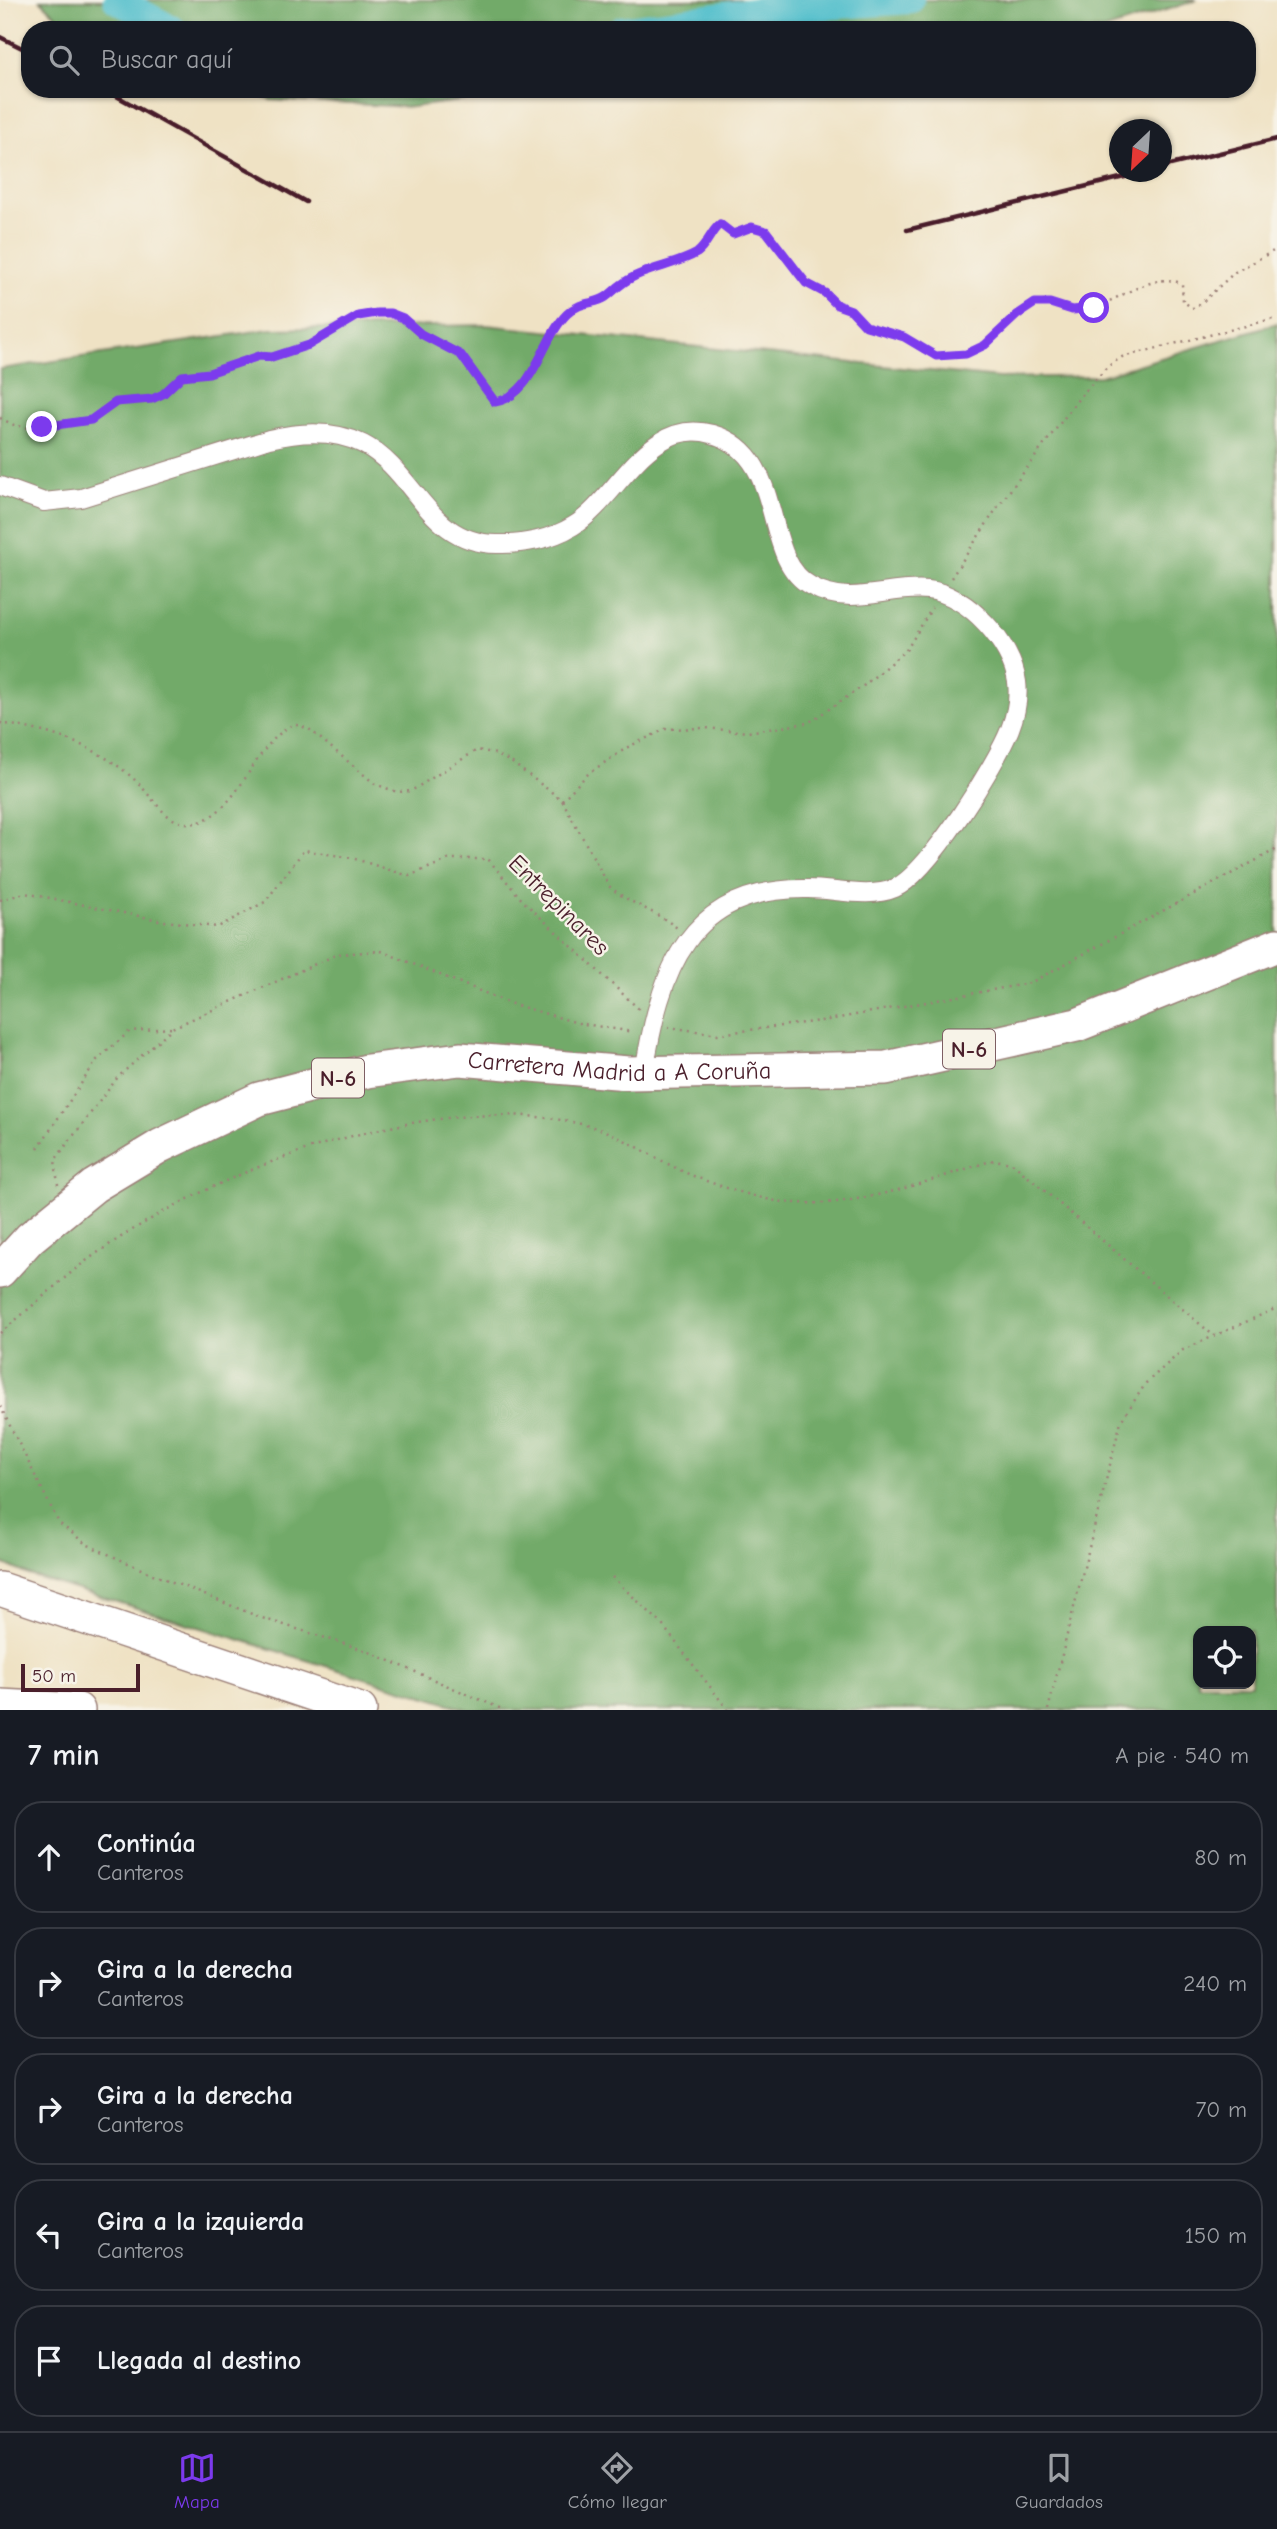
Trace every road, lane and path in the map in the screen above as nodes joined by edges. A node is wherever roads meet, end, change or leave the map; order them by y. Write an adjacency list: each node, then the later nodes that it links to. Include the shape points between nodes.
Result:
1 (1277, 249): 3 (path, via 1235,272 1197,307 1183,301 1182,284 1172,279 1153,282 1088,310 1035,303 985,345 966,354 941,356 904,337 866,326 851,310 806,283 766,231 752,227 733,234 720,224 700,251 570,311 558,323 529,379 504,400 495,402 461,355 421,334 403,318 377,313 358,316 309,345 272,357 259,356 209,373 182,376 163,394 116,402 91,420 33,429)
2 (1277, 318): 5 (path, via 1122,357 1107,367 997,508)
3 (0, 418)
4 (0, 485): 5 (street, via 44,502 81,498 269,439 320,432 342,435 381,454 450,531 474,541 524,542 575,525 654,446 676,434 713,434 748,457 768,493 791,567 808,585 850,598 928,590)
5 (941, 594): 7 (path, via 907,649 808,723 748,732 666,729 589,773); 10 (street, via 982,620 1001,640 1017,684 1017,709 994,763 944,836 915,874 895,888 870,893 788,888 748,895 720,908)
6 (0, 723): 7 (path, via 37,729 93,750 136,781 171,818 186,824 202,822 217,812 268,741 294,724 309,730 375,785 397,792 411,791 477,750 511,762)
7 (562, 800): 10 (path, via 609,886)
8 (1277, 849): 13 (path, via 1030,983 828,1020 718,1034)
9 (0, 900): 13 (path, Entrepinares, via 25,893 164,921 219,927 265,902 304,850 352,858 409,876 450,859 488,859 523,901 630,997)
10 (689, 937): 13 (street, via 676,957)
11 (1277, 945): 14 (highway, Carretera Madrid a A Coruña / N-6, via 1077,1025 886,1068)
12 (172, 1028): 13 (path, via 338,954 381,951 512,1004 578,1023); 15 (path, via 131,1031 97,1060); 16 (path, via 118,1077 55,1160)
13 (652, 1030): 14 (street)
14 (644, 1073): 16 (highway, Carretera Madrid a A Coruña / N-6, via 460,1059 367,1070 259,1099 160,1146 94,1186)
15 (38, 1148)
16 (63, 1212): 17 (highway, Carretera Madrid a A Coruña / N-6)
17 (30, 1238): 18 (highway); 19 (highway, Carretera Madrid a A Coruña / N-6)
18 (0, 1252)
19 (0, 1271)
20 (1277, 1308): 22 (path)
21 (0, 1333): 22 (path, via 79,1266 192,1197 359,1133 485,1114 591,1126 692,1175 783,1202 869,1198 994,1160 1012,1163)
22 (1214, 1336): 31 (path, via 1183,1350 1146,1383 1121,1421)
23 (0, 1406): 29 (path, via 59,1523 86,1544 262,1618 367,1651)
24 (612, 1577): 30 (path, via 660,1622)
25 (0, 1590): 28 (highway)
26 (0, 1706): 27 (highway)
27 (78, 1710)
28 (360, 1710)
29 (504, 1710)
30 (728, 1710)
31 (1048, 1710)

